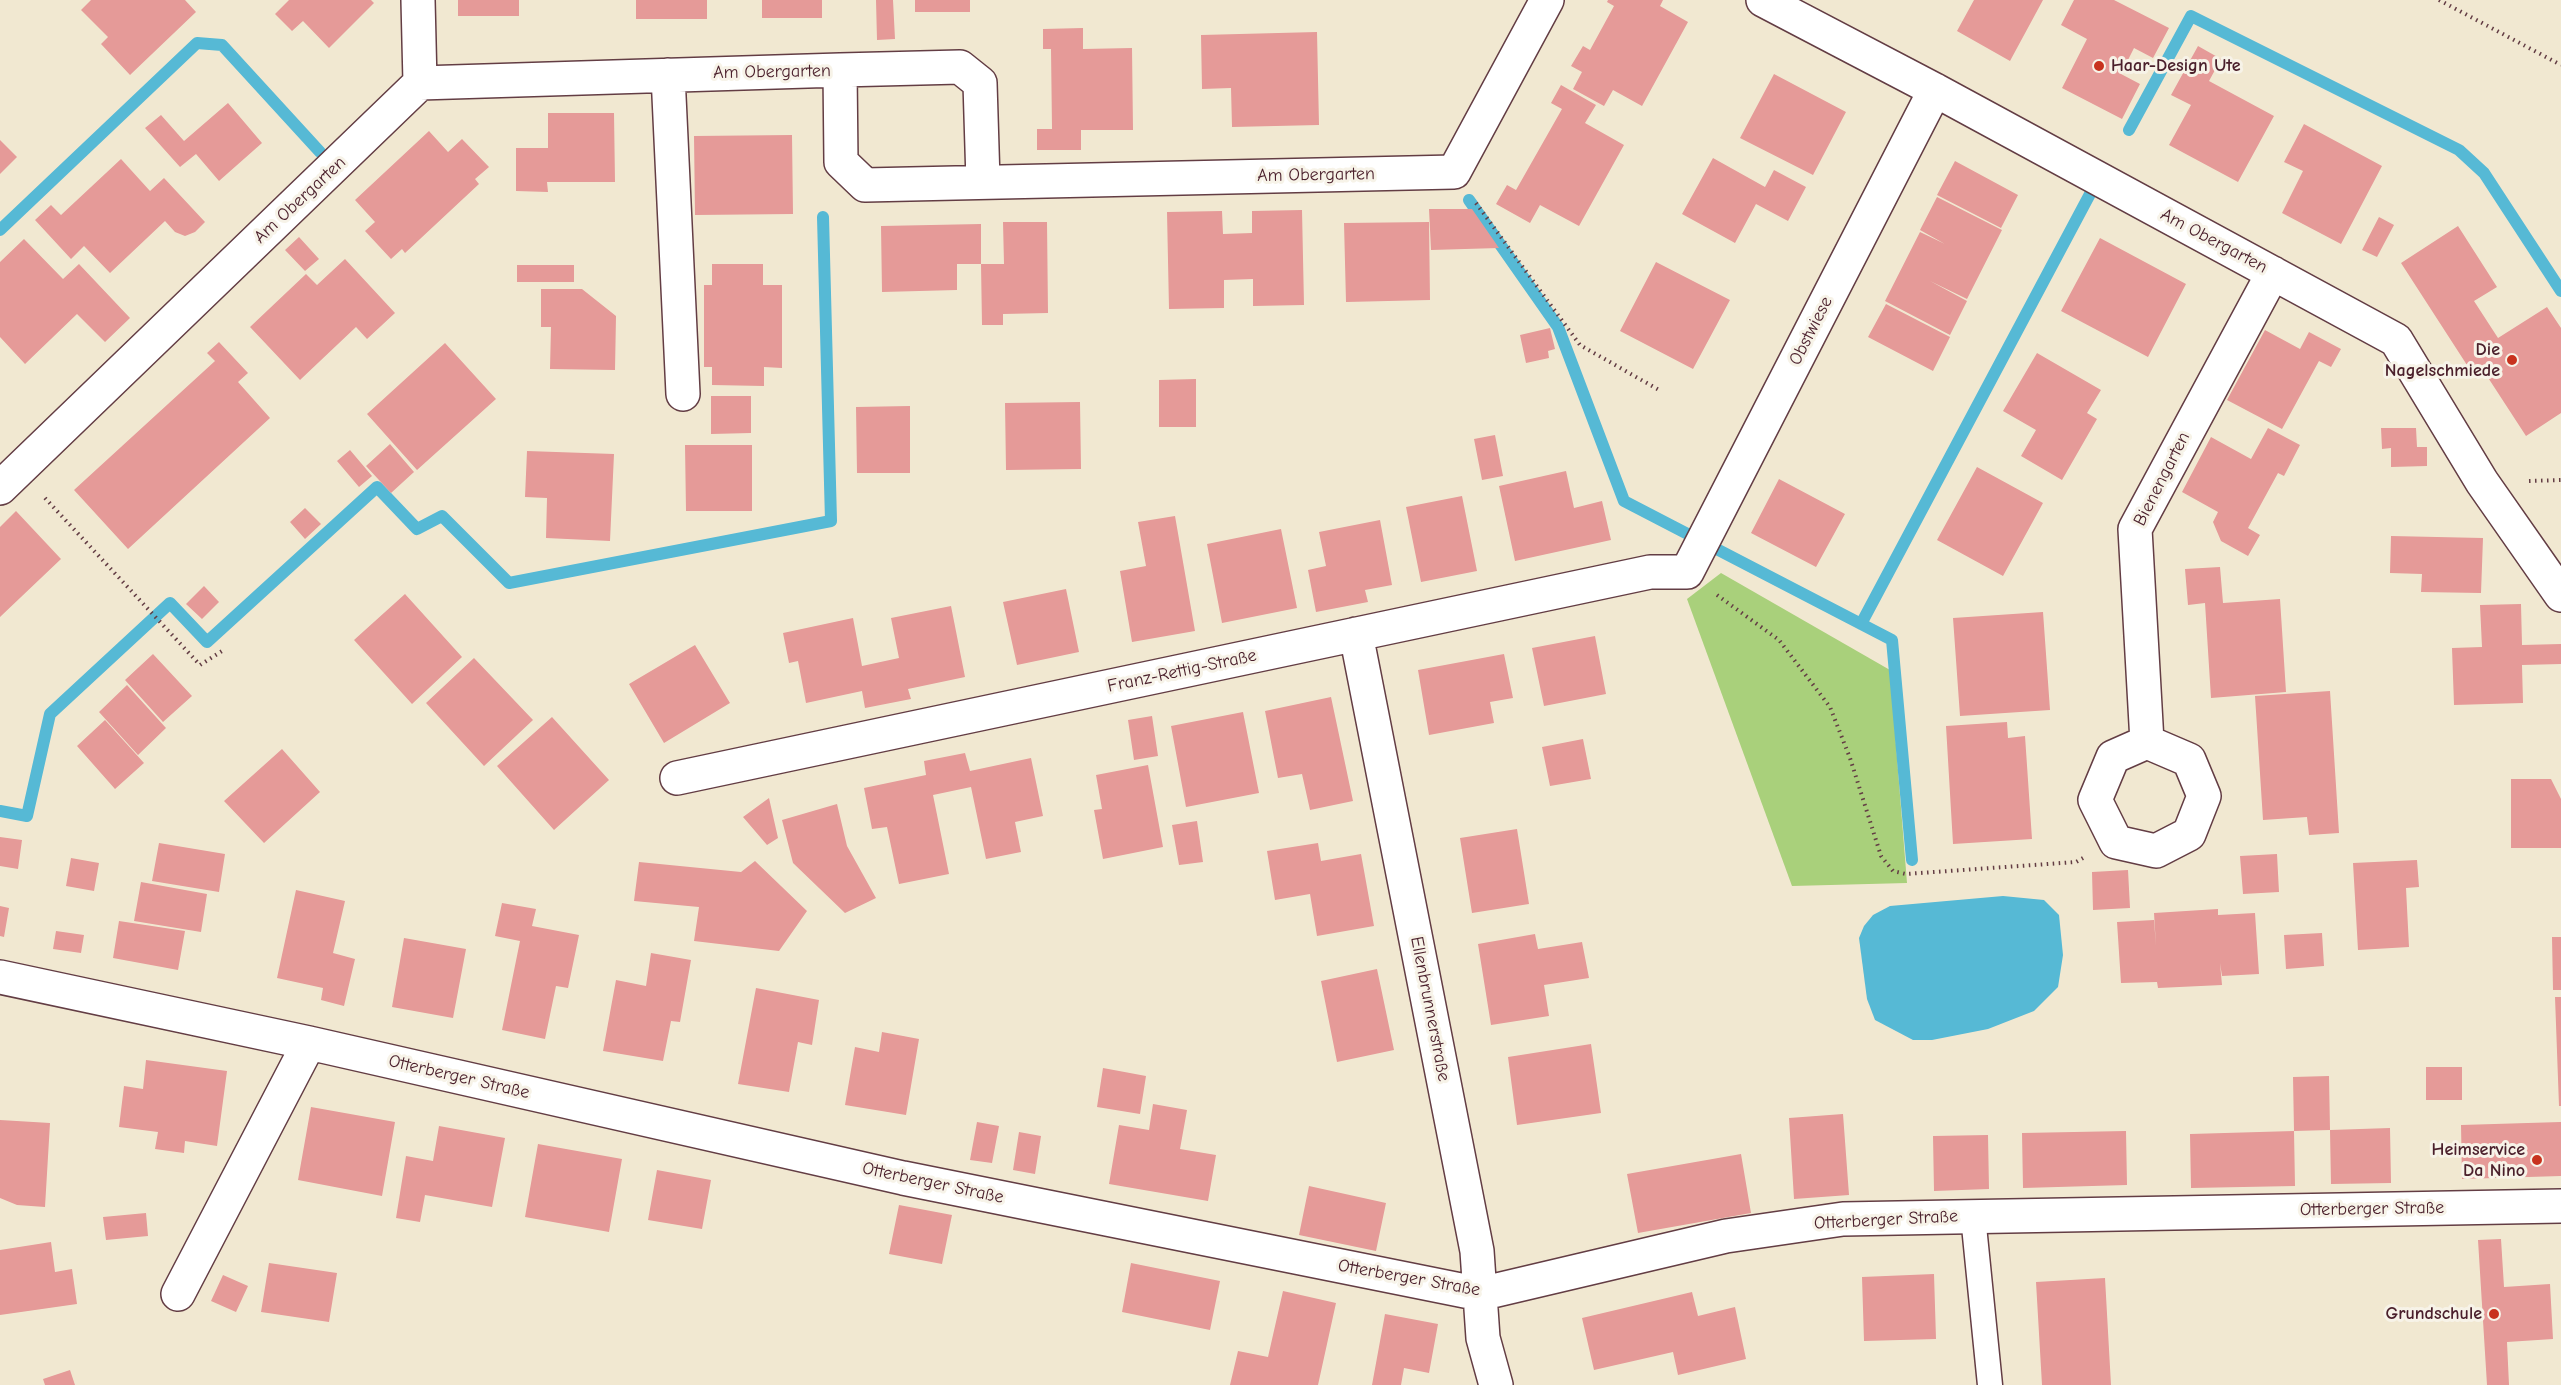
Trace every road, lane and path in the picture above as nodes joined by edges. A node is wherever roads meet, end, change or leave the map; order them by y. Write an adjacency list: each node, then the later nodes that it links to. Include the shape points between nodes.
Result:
1 (418, 0): 8 (street)
2 (1547, 0): 10 (street)
3 (1763, 0): 9 (street, Am Obergarten)
4 (2439, 0): 5 (path)
5 (2561, 65)
6 (840, 70): 7 (street, Am Obergarten); 11 (street, Am Obergarten, via 841,162 865,185); 11 (street, Am Obergarten, via 960,67 980,83)
7 (668, 75): 8 (street, Am Obergarten); 14 (street)
8 (420, 83): 15 (street, Am Obergarten)
9 (1935, 90): 12 (street, Am Obergarten); 16 (street, Obstwiese)
10 (1454, 172): 11 (street, Am Obergarten); 13 (path, via 1580,345)
11 (983, 181)
12 (2273, 273): 17 (street, Am Obergarten, via 2396,340 2482,482); 20 (street, Bienengarten, via 2134,529)
13 (1659, 390)
14 (683, 394)
15 (10, 479): 19 (path, via 138,598 200,665)
16 (1686, 573): 18 (street, Franz-Rettig-Straße, via 1650,572); 22 (path, via 1779,640 1830,708 1881,856 1893,871 1906,874 2076,862)
17 (2561, 595)
18 (1356, 634): 21 (street, Franz-Rettig-Straße); 28 (street, Ellenbrunnerstraße, via 1477,1251)
19 (222, 651)
20 (2147, 742): 22 (street, via 2113,757 2095,800); 22 (street, via 2189,760 2204,796 2189,834 2156,851)
21 (677, 778)
22 (2116, 842)
23 (0, 977): 24 (street, Otterberger Straße)
24 (309, 1043): 27 (street); 28 (street, Otterberger Straße, via 903,1178)
25 (2561, 1206): 26 (street, Otterberger Straße)
26 (1973, 1216): 28 (street, Otterberger Straße, via 1843,1219 1726,1236); 30 (lane)
27 (178, 1294)
28 (1480, 1294): 29 (street, Ellenbrunnerstraße, via 1483,1338)
29 (1496, 1385)
30 (1990, 1385)

